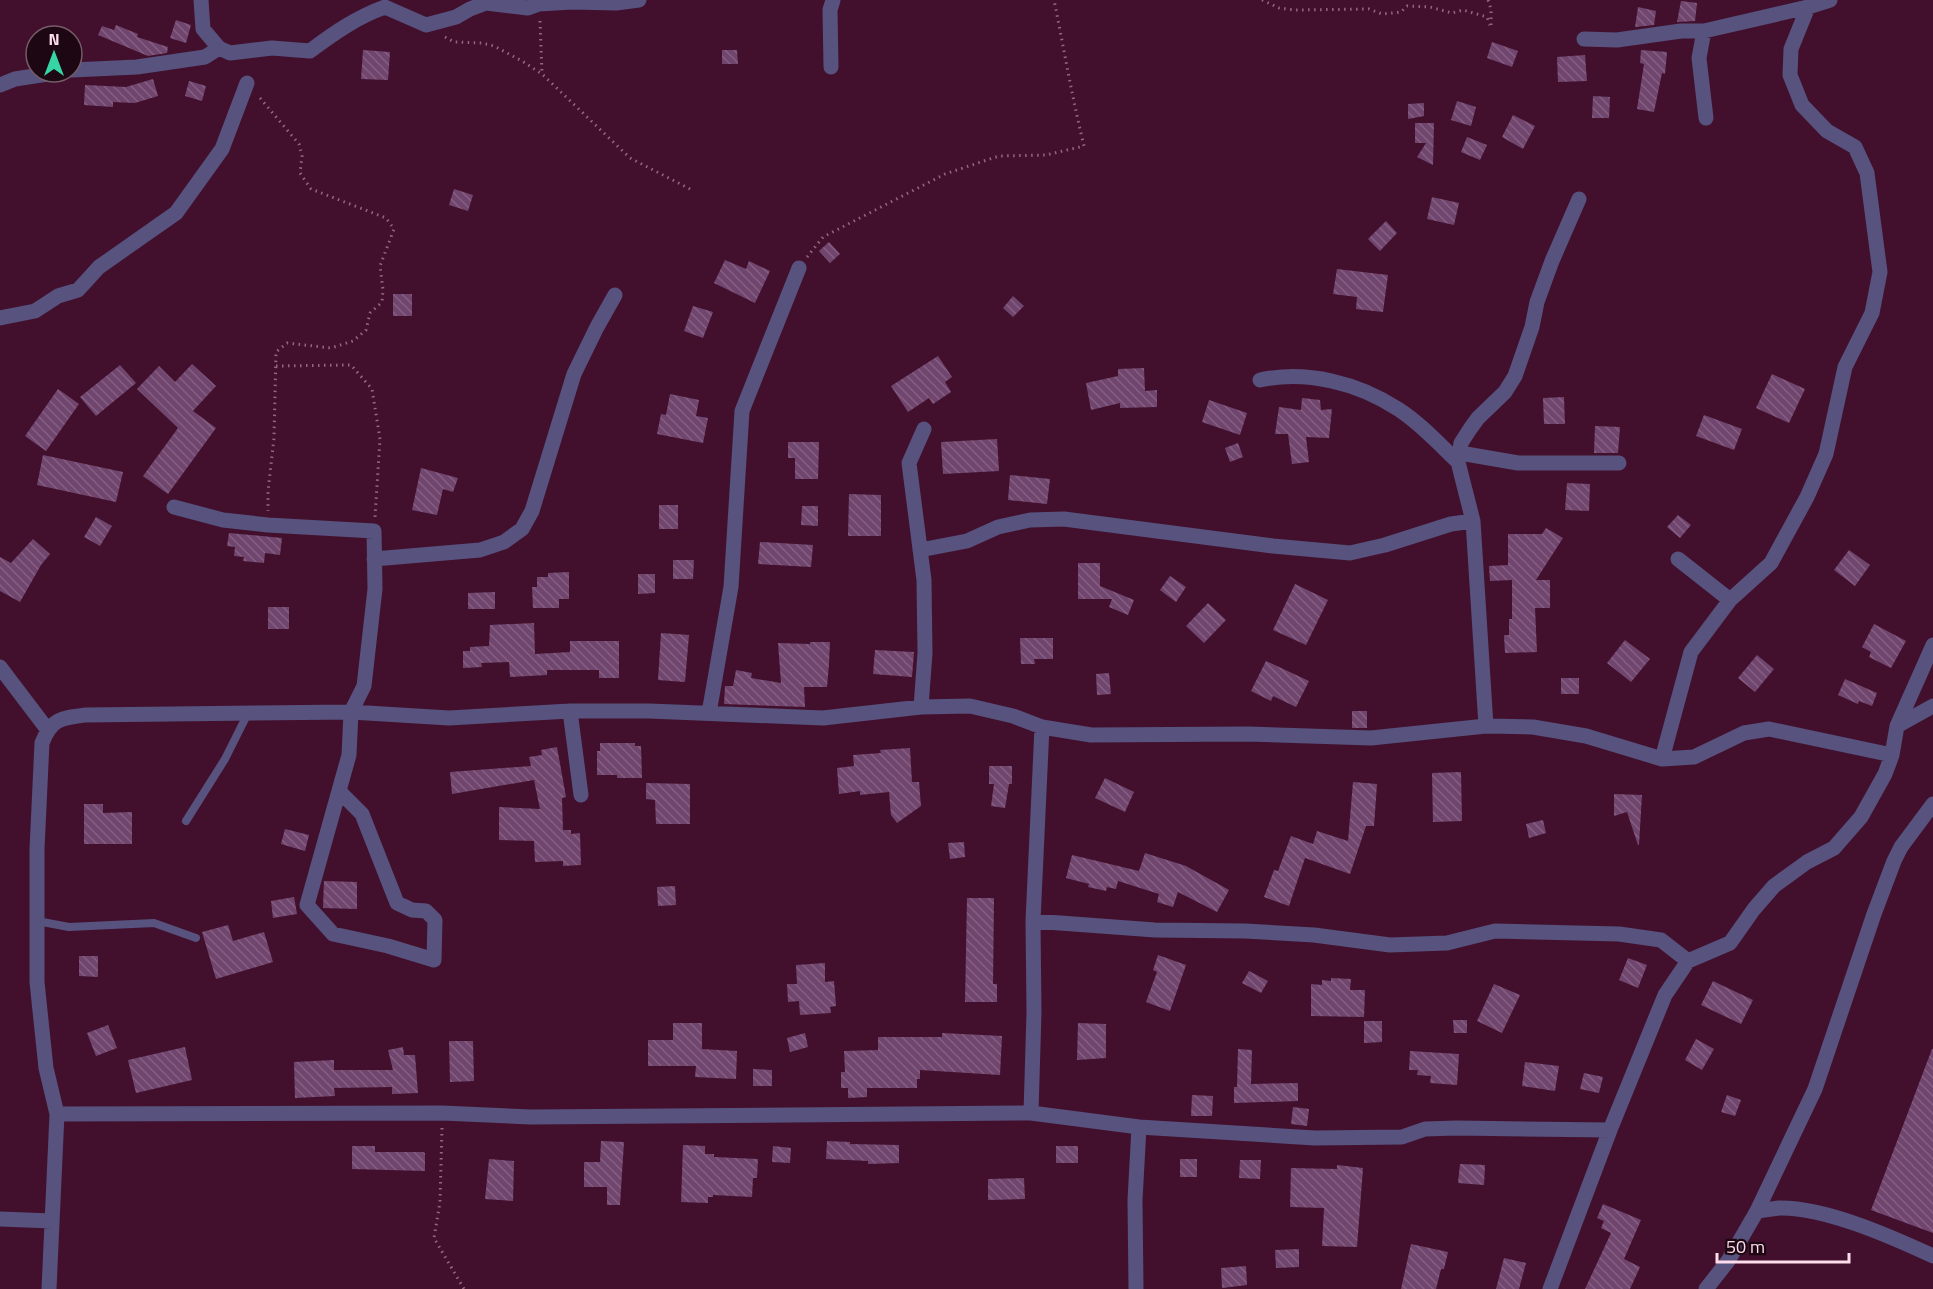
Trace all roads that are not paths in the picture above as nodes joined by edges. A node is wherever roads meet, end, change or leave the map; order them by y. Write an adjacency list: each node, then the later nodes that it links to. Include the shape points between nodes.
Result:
1 (201, 0): 10 (street, via 204,29)
2 (639, 0): 5 (street)
3 (833, 0): 11 (street)
4 (1830, 0): 7 (street)
5 (549, 2): 6 (street, via 528,8 486,3 426,25)
6 (378, 3): 10 (street, via 310,51 272,48 230,54)
7 (1808, 8): 8 (street); 30 (street, via 1791,49 1790,75 1802,105 1827,131 1855,147 1868,173 1880,272 1872,313 1845,367 1826,454 1807,497 1771,563)
8 (1704, 31): 9 (street, via 1617,40); 16 (street, via 1699,58)
9 (1584, 39)
10 (219, 48): 12 (street, via 205,57)
11 (831, 67)
12 (84, 69)
13 (24, 78): 15 (street)
14 (247, 83): 20 (street, via 222,148 176,213 99,267 78,290 57,296 35,311)
15 (0, 85)
16 (1706, 118)
17 (1579, 199): 23 (street, via 1552,261 1515,376 1505,392 1478,418 1461,443)
18 (799, 268): 38 (street, via 742,411 731,587)
19 (615, 295): 28 (street, via 574,374 532,511 522,529 504,542 480,550)
20 (0, 318)
21 (1260, 380): 23 (street, via 1300,375 1368,392 1399,409)
22 (924, 429): 27 (street, via 909,463)
23 (1459, 457): 24 (street, via 1518,463); 26 (street)
24 (1619, 463)
25 (174, 507): 28 (street, via 223,520 374,531)
26 (1473, 521): 27 (street, via 1350,553 1064,519 1030,520 998,527 967,541); 39 (street)
27 (920, 550): 34 (street, via 925,653)
28 (374, 559): 36 (street, via 375,589 364,686)
29 (1678, 559): 30 (street)
30 (1730, 600): 44 (street, via 1691,652)
31 (1933, 645): 40 (street)
32 (0, 668): 42 (street)
33 (1933, 706): 40 (street)
34 (921, 707): 38 (street, via 823,718); 41 (street, via 970,706)
35 (570, 711): 36 (street, via 449,718); 38 (street); 46 (street)
36 (351, 712): 37 (street); 45 (street, via 349,755)
37 (248, 713): 42 (street, via 85,715 64,718); 48 (lane)
38 (709, 713)
39 (1486, 726): 41 (street, via 1371,738 1091,735); 44 (street, via 1533,727 1586,735)
40 (1897, 726): 43 (street)
41 (1042, 727): 50 (street)
42 (47, 729): 49 (street, via 41,757)
43 (1892, 755): 44 (street, via 1769,729 1744,734 1694,757); 52 (street, via 1861,817 1834,848 1774,886 1730,943)
44 (1662, 759)
45 (339, 791): 45 (street, via 362,814 398,903 426,911 435,920 434,960 333,934 307,905)
46 (581, 795)
47 (1933, 804): 57 (street, via 1894,861 1815,1089)
48 (186, 822)
49 (37, 921): 51 (lane, via 69,927 153,923); 54 (street, via 46,1068)
50 (1033, 921): 52 (street, via 1314,935 1390,945 1447,943 1495,931 1619,934 1660,940); 53 (street)
51 (196, 938)
52 (1688, 960): 56 (street, via 1665,995)
53 (1031, 1113): 54 (street, via 531,1117 442,1113); 55 (street)
54 (57, 1114): 59 (street)
55 (1139, 1127): 56 (street, via 1315,1138 1402,1137 1425,1129 1456,1128); 62 (street)
56 (1610, 1130): 63 (street)
57 (1756, 1211): 60 (street, via 1780,1208 1818,1213 1888,1235); 64 (street, via 1728,1261)
58 (0, 1218): 59 (street)
59 (52, 1221): 61 (street)
60 (1933, 1256)
61 (49, 1289)
62 (1136, 1289)
63 (1550, 1289)
64 (1706, 1289)

